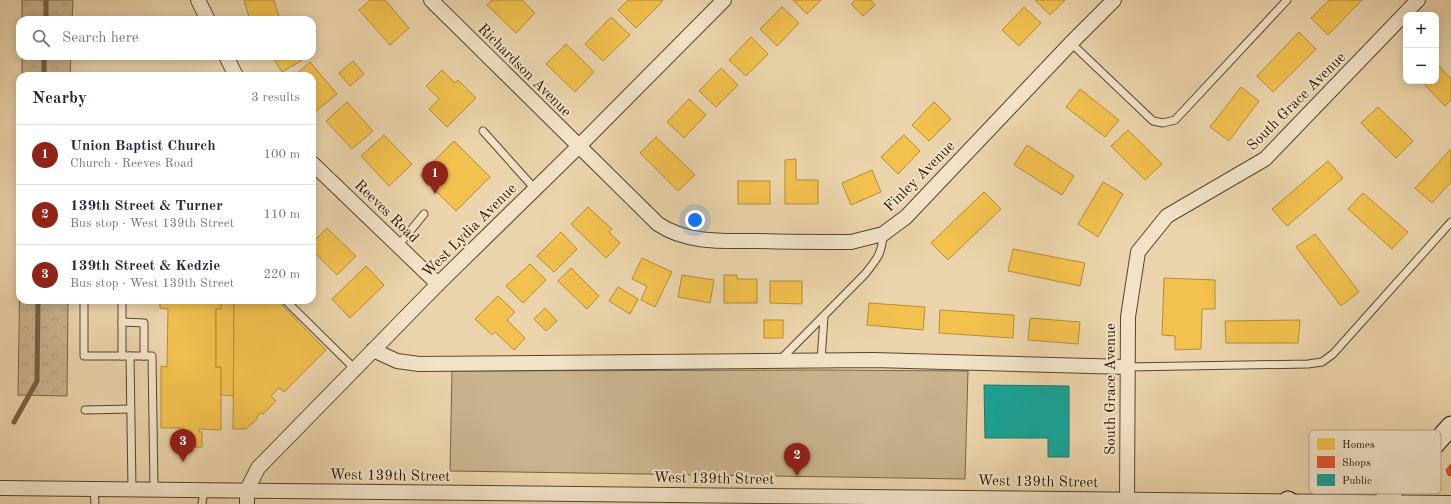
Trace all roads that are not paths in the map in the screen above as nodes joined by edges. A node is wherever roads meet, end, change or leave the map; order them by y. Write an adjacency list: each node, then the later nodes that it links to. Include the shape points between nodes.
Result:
1 (198, 0): 7 (street)
2 (431, 0): 12 (street, Richardson Avenue)
3 (724, 0): 12 (street, West Lydia Avenue)
4 (1114, 0): 8 (street, Finley Avenue)
5 (1287, 0): 8 (lane, via 1175,120 1163,123 1153,121)
6 (1418, 0): 30 (street, South Grace Avenue, via 1265,159 1167,216 1138,252 1128,317)
7 (206, 16)
8 (1071, 42): 17 (street, Finley Avenue, via 906,217)
9 (228, 60): 10 (street)
10 (234, 72)
11 (483, 131): 14 (lane)
12 (578, 147): 14 (street, West Lydia Avenue); 17 (street, Finley Avenue, via 658,224 681,236 710,241 851,242)
13 (316, 167): 18 (street, Reeves Road)
14 (535, 189): 19 (street, West Lydia Avenue)
15 (424, 214): 18 (lane)
16 (1451, 222): 30 (lane, via 1333,354 1322,362)
17 (883, 234): 23 (lane, via 882,248 876,260)
18 (398, 246): 19 (street, Reeves Road)
19 (438, 284): 25 (street, West Lydia Avenue)
20 (84, 304): 26 (lane, via 84,356)
21 (122, 304): 24 (lane)
22 (289, 304): 31 (lane)
23 (824, 316): 28 (lane); 29 (lane)
24 (122, 322): 26 (lane); 27 (lane, via 144,322)
25 (373, 350): 29 (street, via 397,361 419,364); 31 (street, West Lydia Avenue)
26 (126, 356): 27 (lane); 32 (lane)
27 (144, 356): 39 (lane, via 152,356)
28 (821, 361): 29 (street); 30 (street, via 873,360)
29 (779, 362)
30 (1127, 367): 44 (street, South Grace Avenue)
31 (355, 368): 42 (street, West Lydia Avenue, via 258,468)
32 (130, 409): 33 (lane); 38 (lane)
33 (85, 410)
34 (1451, 426): 35 (street)
35 (1441, 437)
36 (0, 488): 37 (street, West 139th Street)
37 (94, 489): 38 (street, West 139th Street); 51 (lane)
38 (132, 489): 39 (street, West 139th Street)
39 (154, 489): 40 (street, West 139th Street)
40 (204, 490): 42 (street, West 139th Street); 52 (lane)
41 (1390, 494): 49 (street)
42 (247, 497): 43 (street, West 139th Street)
43 (513, 498): 45 (street, West 139th Street)
44 (1126, 499): 46 (street, West 139th Street); 47 (street, West 139th Street)
45 (779, 500): 46 (street, West 139th Street)
46 (1041, 501)
47 (1184, 502): 48 (street, West 139th Street)
48 (1290, 502): 49 (street, West 139th Street)
49 (1382, 503): 50 (street, West 139th Street)
50 (1451, 503)
51 (95, 504)
52 (202, 504)

